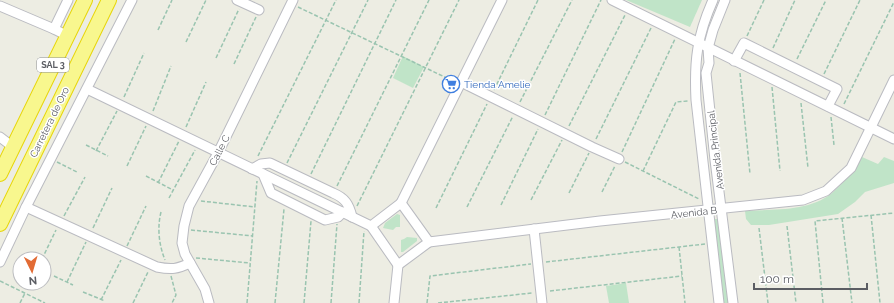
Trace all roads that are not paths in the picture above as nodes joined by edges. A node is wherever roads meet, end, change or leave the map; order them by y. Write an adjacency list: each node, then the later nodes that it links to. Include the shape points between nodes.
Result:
1 (68, 0): 13 (street)
2 (86, 0): 14 (highway, SAL 3)
3 (109, 0): 22 (highway, Carretera de Oro / SAL 3)
4 (132, 0): 20 (street)
5 (502, 0): 19 (street)
6 (612, 0): 15 (street)
7 (713, 0): 15 (street, Avenida Principal)
8 (725, 0): 16 (street, Avenida Principal)
9 (240, 1): 12 (street)
10 (292, 2): 30 (street, Calle C)
11 (0, 6): 13 (street)
12 (259, 10)
13 (54, 29): 14 (street)
14 (68, 36): 21 (highway, SAL 3)
15 (698, 42): 16 (street); 35 (street, Avenida Principal, via 696,100)
16 (708, 48): 17 (street); 37 (street, Avenida Principal, via 707,86)
17 (737, 62): 23 (street); 23 (street, via 744,43 769,55 836,89)
18 (894, 80): 24 (street, Avenida B)
19 (461, 83): 31 (street); 34 (street)
20 (87, 89): 30 (street); 36 (street)
21 (39, 93): 22 (highway, via 45,103); 25 (highway, SAL 3)
22 (59, 102): 28 (highway, Carretera de Oro / SAL 3)
23 (829, 107): 24 (street)
24 (871, 127): 27 (street); 37 (street, Avenida B, via 851,168 826,190 803,200)
25 (21, 130): 28 (highway, via 33,126 37,128); 29 (highway, SAL 3)
26 (0, 137): 29 (street)
27 (894, 139)
28 (41, 140): 40 (highway, Carretera de Oro / SAL 3)
29 (13, 147): 32 (highway, SAL 3)
30 (218, 153): 33 (street); 44 (street, Calle C, via 189,206 182,243)
31 (618, 159)
32 (1, 172)
33 (258, 172): 38 (street); 38 (street, via 271,193 325,220); 39 (street, via 261,164 270,163 284,169 340,196 350,207)
34 (402, 203): 41 (street); 43 (street)
35 (708, 206): 37 (street, Avenida B); 42 (street, Avenida B); 50 (street, Avenida Principal)
36 (26, 207): 44 (street, via 152,264 176,269); 45 (street)
37 (722, 209): 51 (street, Avenida Principal)
38 (340, 214): 39 (street)
39 (352, 217): 41 (street)
40 (0, 224)
41 (368, 224): 46 (street)
42 (534, 229): 43 (street, Avenida B); 49 (street)
43 (429, 242): 46 (street)
44 (188, 260): 47 (street, Calle C, via 205,289)
45 (0, 262)
46 (398, 265): 48 (street)
47 (209, 303)
48 (394, 303)
49 (542, 303)
50 (720, 303)
51 (733, 303)

